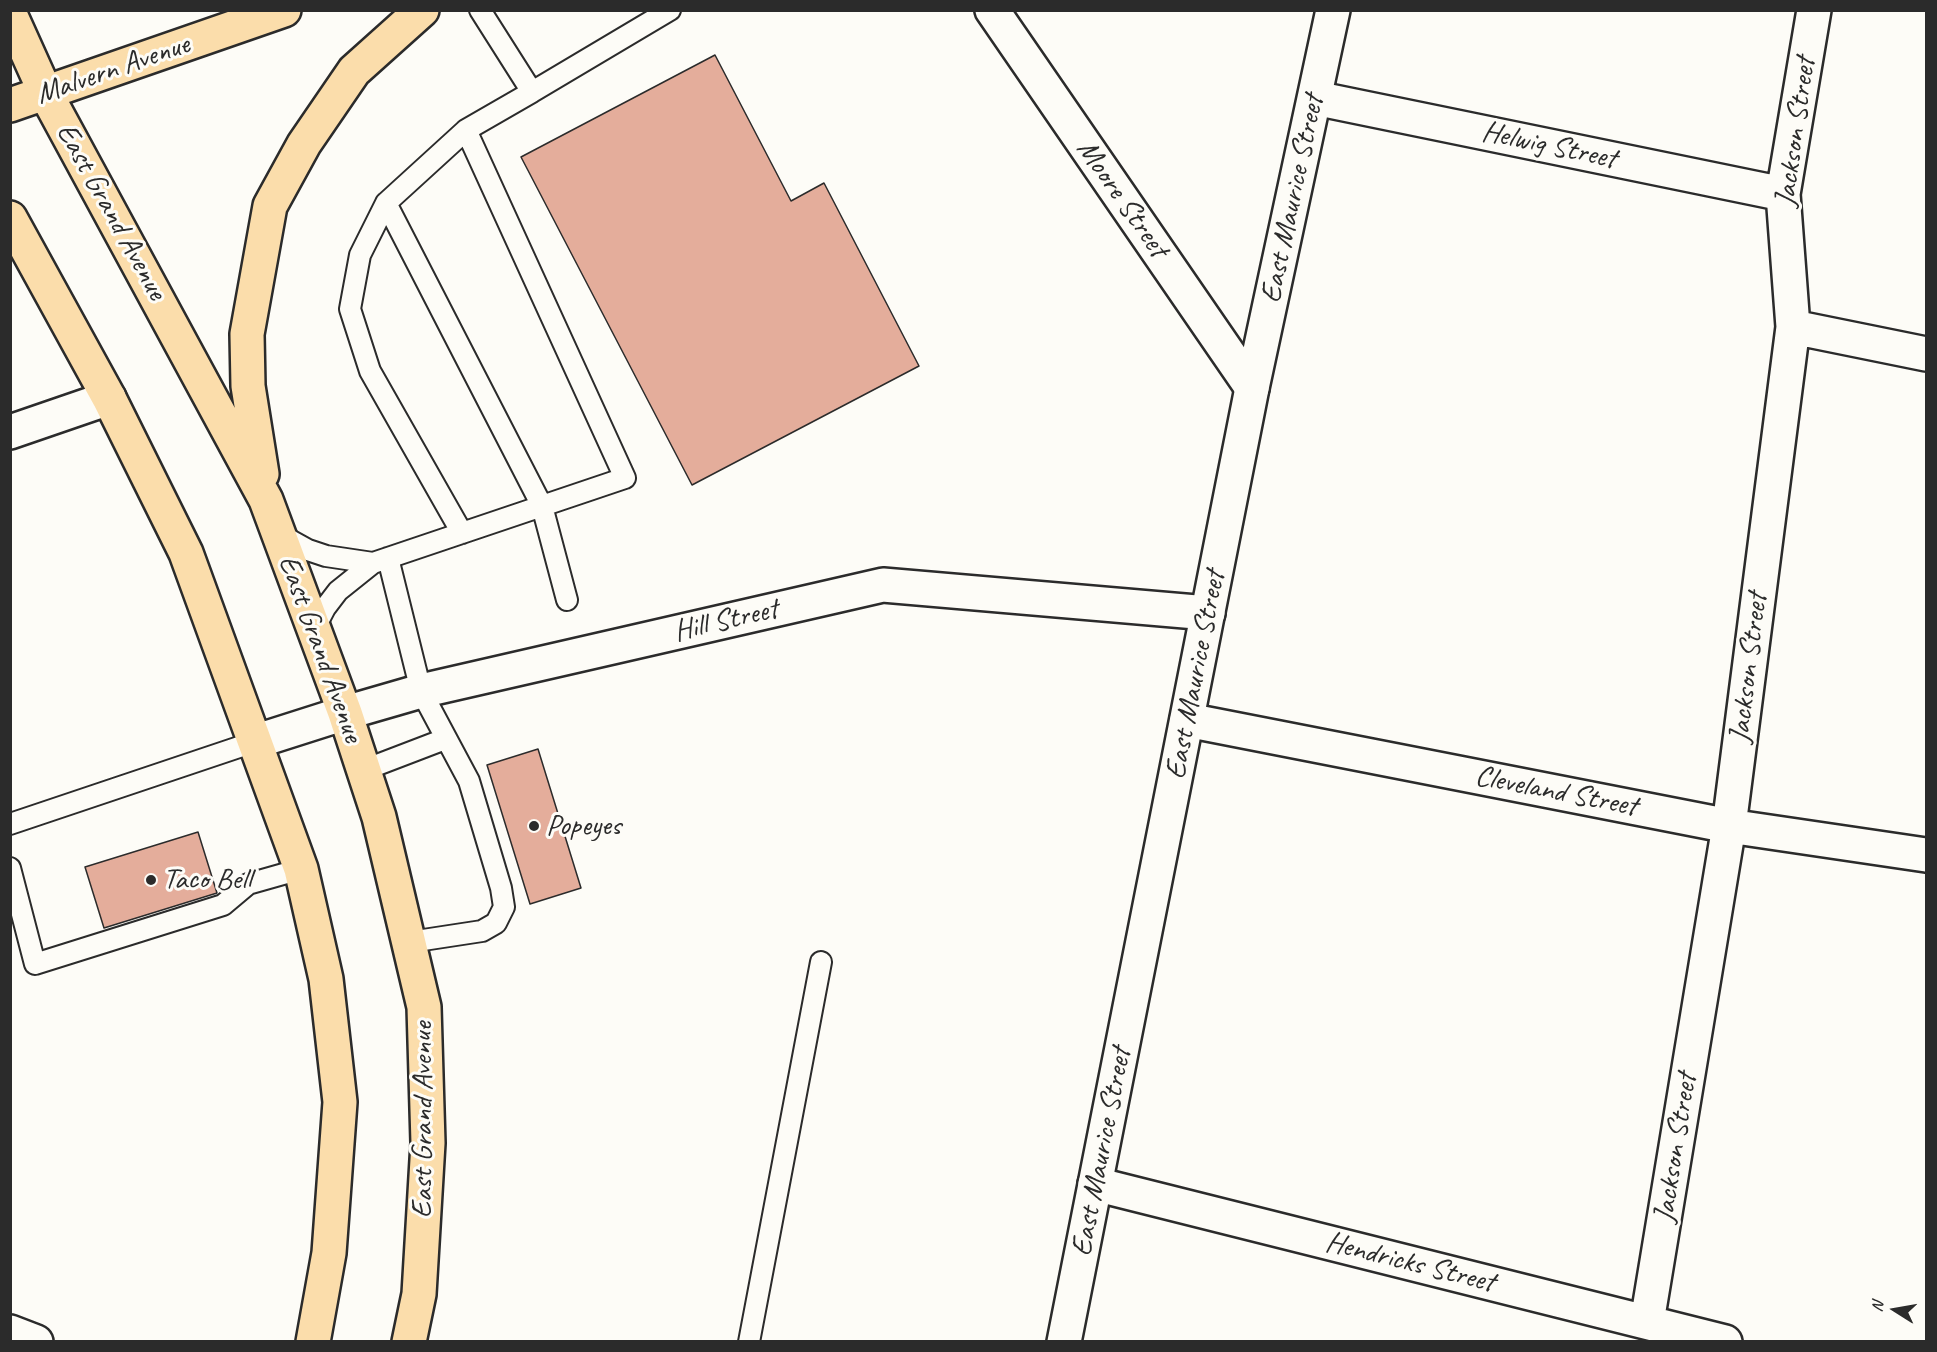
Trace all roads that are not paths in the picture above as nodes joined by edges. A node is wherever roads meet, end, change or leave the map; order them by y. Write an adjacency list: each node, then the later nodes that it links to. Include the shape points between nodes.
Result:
1 (284, 10): 10 (main road, Malvern Avenue)
2 (422, 10): 22 (main road, via 354,71 304,144 270,206 247,334 248,386)
3 (480, 10): 9 (lane)
4 (670, 10): 9 (lane)
5 (992, 10): 19 (street, Moore Street)
6 (1333, 10): 11 (street, East Maurice Street)
7 (1814, 10): 14 (street, Jackson Street)
8 (10, 14): 10 (main road, East Grand Avenue)
9 (532, 92): 13 (lane)
10 (46, 94): 12 (main road, Malvern Avenue); 22 (main road, East Grand Avenue)
11 (1315, 98): 14 (street, Helwig Street); 19 (street, East Maurice Street)
12 (10, 105)
13 (466, 130): 15 (lane); 23 (lane, via 625,478)
14 (1783, 194): 17 (street, Jackson Street)
15 (386, 203): 23 (lane); 25 (lane, via 360,255 350,309 370,371)
16 (10, 218): 20 (main road)
17 (1793, 327): 18 (street); 37 (street, Jackson Street)
18 (1926, 354)
19 (1252, 388): 28 (street, East Maurice Street)
20 (109, 398): 21 (street); 34 (main road, via 186,553)
21 (10, 432)
22 (266, 500): 24 (main road, East Grand Avenue)
23 (542, 506): 25 (lane); 27 (lane)
24 (278, 533): 26 (lane, via 326,556); 29 (main road, East Grand Avenue)
25 (462, 533): 26 (lane)
26 (381, 560): 29 (lane, via 338,591); 30 (lane)
27 (567, 600)
28 (1208, 613): 30 (street, Hill Street, via 883,585); 32 (street, East Maurice Street)
29 (314, 629): 31 (main road, East Grand Avenue)
30 (421, 691): 31 (street, Hill Street); 33 (lane)
31 (345, 713): 34 (street, Hill Street); 35 (main road, East Grand Avenue)
32 (1187, 720): 37 (street, Cleveland Street); 43 (street, East Maurice Street)
33 (445, 739): 35 (lane); 41 (lane, via 469,781 504,907 496,923 482,931)
34 (254, 742): 36 (lane); 40 (main road)
35 (364, 770): 41 (main road, East Grand Avenue)
36 (10, 824)
37 (1729, 826): 38 (street, Cleveland Street); 44 (street, Jackson Street)
38 (1926, 855)
39 (10, 868): 40 (lane, via 35,964 223,905 248,885)
40 (301, 869): 47 (main road, via 326,979 340,1102 329,1254)
41 (410, 942): 48 (main road, East Grand Avenue, via 424,1007 428,1143 419,1294)
42 (822, 962): 49 (lane)
43 (1095, 1184): 44 (street, Hendricks Street); 50 (street, East Maurice Street)
44 (1647, 1322): 51 (street, Hendricks Street)
45 (10, 1332): 46 (street)
46 (36, 1341)
47 (313, 1341)
48 (409, 1341)
49 (749, 1341)
50 (1065, 1341)
51 (1725, 1341)

